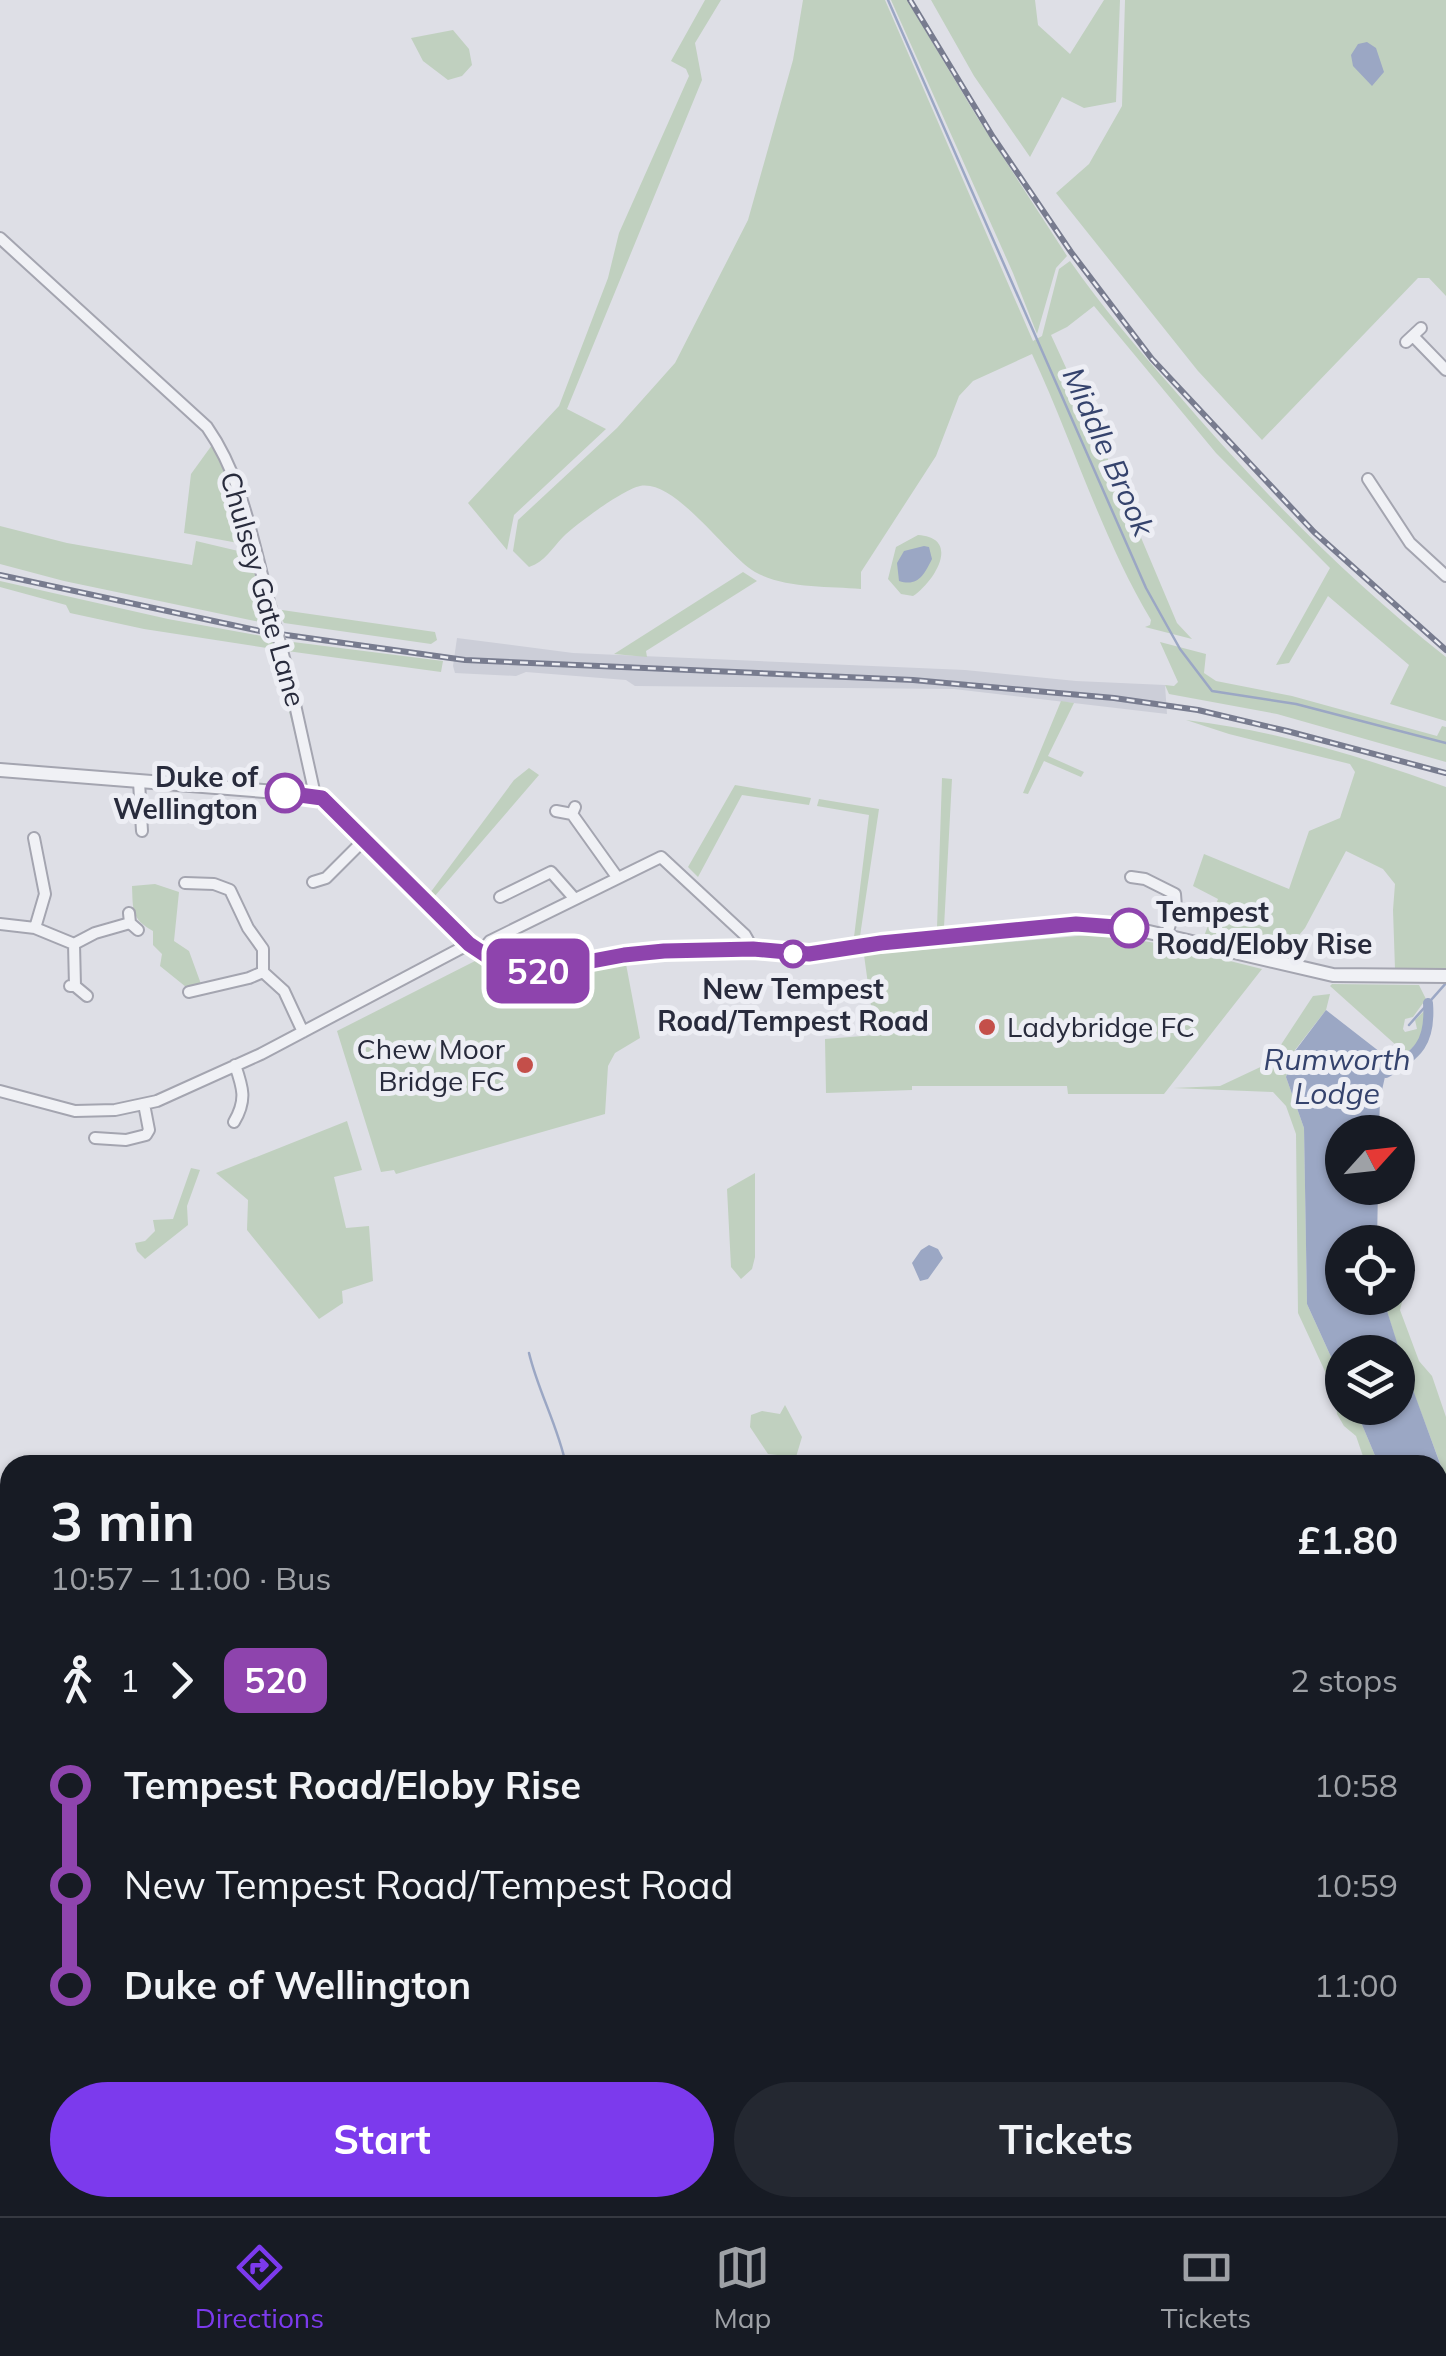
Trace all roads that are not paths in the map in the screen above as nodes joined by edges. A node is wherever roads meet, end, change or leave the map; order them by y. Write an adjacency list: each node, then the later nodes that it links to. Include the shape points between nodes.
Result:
1 (0, 238): 8 (street, Chulsey Gate Lane, bridge, via 207,427 229,464)
2 (1413, 335): 3 (street)
3 (1446, 370)
4 (1368, 480): 5 (street, via 1410,543)
5 (1446, 576)
6 (0, 770): 7 (street)
7 (139, 782): 8 (street); 10 (street)
8 (315, 795): 11 (street)
9 (556, 811): 14 (street, via 574,810)
10 (142, 831)
11 (364, 840): 16 (street, via 326,883); 26 (street)
12 (38, 846): 23 (street, via 46,894)
13 (510, 875): 18 (street)
14 (617, 877): 20 (street); 27 (street, via 656,858 667,860)
15 (1131, 877): 24 (street, via 1175,894)
16 (313, 882)
17 (186, 883): 28 (street, via 224,886 234,895 263,949)
18 (517, 888): 19 (street); 20 (street, via 551,872)
19 (500, 897)
20 (574, 898): 26 (street)
21 (132, 922): 25 (street)
22 (0, 924): 23 (street)
23 (35, 928): 25 (street)
24 (1166, 936): 27 (street, via 1076,924 809,954); 29 (street, via 1333,975)
25 (74, 944): 31 (street, via 72,986)
26 (475, 948): 27 (street, via 499,964 539,971 624,955); 32 (street)
27 (753, 949)
28 (263, 972): 30 (street); 32 (street, via 284,991)
29 (1446, 976)
30 (189, 992)
31 (87, 996)
32 (302, 1032): 33 (street)
33 (235, 1065): 35 (street); 36 (street, via 246,1108)
34 (0, 1091): 35 (street, via 75,1111)
35 (144, 1104): 37 (street, via 146,1135)
36 (234, 1122)
37 (95, 1137)

